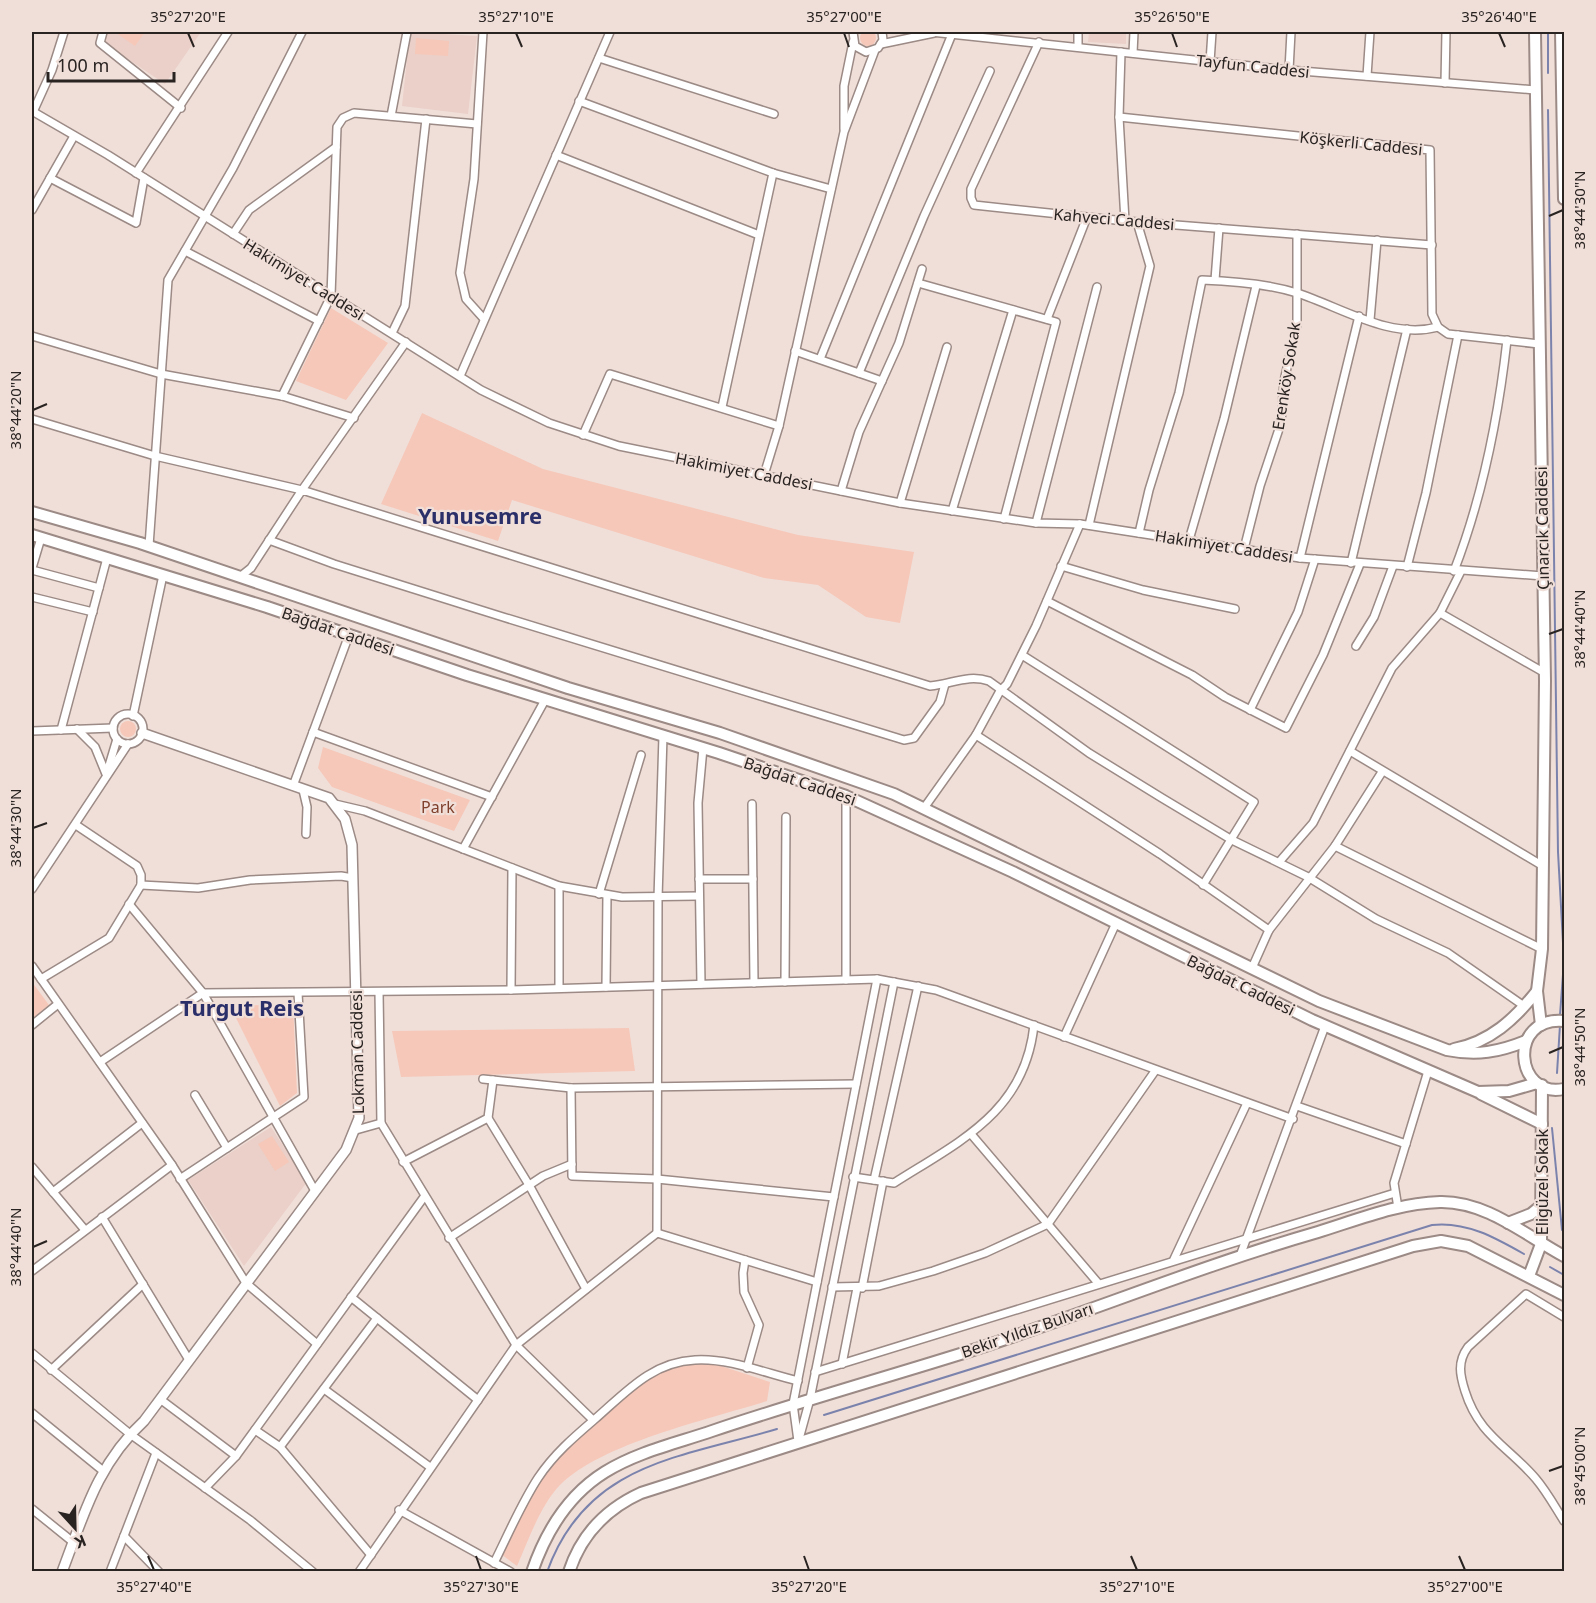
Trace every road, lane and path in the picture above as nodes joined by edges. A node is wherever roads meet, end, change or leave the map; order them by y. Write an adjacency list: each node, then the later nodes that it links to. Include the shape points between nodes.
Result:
1 (64, 32): 40 (street)
2 (103, 32): 39 (street, via 99,43)
3 (228, 32): 39 (street)
4 (302, 32): 58 (street)
5 (407, 32): 42 (street)
6 (483, 32): 45 (street)
7 (610, 32): 29 (street)
8 (853, 32): 22 (street)
9 (882, 32): 24 (street)
10 (931, 32): 11 (street)
11 (936, 32): 20 (street, Tayfun Caddesi); 24 (street)
12 (1078, 32): 25 (street)
13 (1134, 32): 28 (street)
14 (1212, 32): 30 (street)
15 (1291, 32): 31 (street)
16 (1370, 32): 33 (street)
17 (1446, 32): 35 (street)
18 (1535, 32): 36 (main road, Çınarcık Caddesi)
19 (1561, 32): 34 (main road)
20 (952, 34): 21 (street, Tayfun Caddesi); 92 (street)
21 (1004, 35): 23 (street, Tayfun Caddesi)
22 (853, 42): 26 (street, via 862,51); 46 (street, via 844,86)
23 (1039, 42): 25 (street, Tayfun Caddesi); 59 (street, Kahveci Caddesi, via 971,189 971,198 975,205)
24 (881, 45): 26 (street)
25 (1078, 46): 27 (street, Tayfun Caddesi)
26 (875, 51): 46 (street)
27 (1121, 52): 28 (street, Tayfun Caddesi); 43 (street)
28 (1133, 53): 30 (street, Tayfun Caddesi)
29 (599, 58): 38 (street); 41 (street)
30 (1210, 62): 31 (street, Tayfun Caddesi)
31 (1289, 70): 33 (street, Tayfun Caddesi)
32 (990, 71): 93 (street)
33 (1367, 76): 35 (street, Tayfun Caddesi)
34 (1563, 78): 37 (main road)
35 (1445, 83): 36 (street, Tayfun Caddesi)
36 (1535, 90): 89 (main road, Çınarcık Caddesi)
37 (1564, 91): 48 (main road)
38 (579, 101): 50 (street); 52 (street)
39 (181, 108): 51 (street)
40 (32, 112): 47 (street, Hakimiyet Caddesi)
41 (774, 114)
42 (391, 116): 44 (street); 49 (street, via 346,115 338,124)
43 (1119, 117): 60 (street); 67 (street, Köşkerli Caddesi, via 1430,150)
44 (426, 119): 45 (street); 84 (street, via 405,306)
45 (477, 124): 78 (street, via 474,179 460,273 466,299)
46 (844, 132): 55 (street)
47 (74, 136): 51 (street, Hakimiyet Caddesi); 53 (street)
48 (1564, 140): 56 (main road)
49 (336, 147): 63 (street, via 249,210); 75 (street)
50 (556, 155): 65 (street); 78 (street)
51 (136, 173): 54 (street, Hakimiyet Caddesi)
52 (773, 173): 55 (street); 65 (street)
53 (50, 178): 54 (street, via 136,223); 57 (street)
54 (144, 178): 58 (street, Hakimiyet Caddesi)
55 (831, 189): 91 (street)
56 (1564, 199)
57 (32, 210)
58 (205, 216): 63 (street, Hakimiyet Caddesi); 68 (street)
59 (1087, 217): 60 (street, Kahveci Caddesi); 79 (street)
60 (1125, 221): 61 (street, Kahveci Caddesi)
61 (1137, 222): 62 (street, Kahveci Caddesi); 113 (street, via 1150,266)
62 (1219, 228): 64 (street, Kahveci Caddesi); 70 (street)
63 (232, 234): 75 (street, Hakimiyet Caddesi)
64 (1298, 234): 66 (street, Kahveci Caddesi); 74 (street, Erenköy Sokak)
65 (759, 235): 98 (street)
66 (1377, 240): 67 (street, Kahveci Caddesi); 80 (street)
67 (1432, 245): 82 (street, Köşkerli Caddesi, via 1432,314)
68 (185, 251): 81 (street); 94 (street, via 168,280)
69 (922, 269): 71 (street)
70 (1215, 280): 72 (street); 114 (street, via 1202,280 1179,393)
71 (918, 283): 76 (street); 96 (street)
72 (1256, 286): 74 (street); 117 (street)
73 (1097, 287): 111 (street)
74 (1295, 292): 77 (street); 119 (street, Erenköy Sokak, via 1297,324 1284,381 1281,423)
75 (331, 296): 81 (street); 84 (street, Hakimiyet Caddesi)
76 (1013, 310): 79 (street); 108 (street)
77 (1359, 316): 80 (street); 121 (street)
78 (484, 319): 95 (street)
79 (1047, 319): 110 (street, via 1056,322)
80 (1370, 320): 83 (street)
81 (319, 321): 97 (street)
82 (1438, 327): 83 (street); 85 (street)
83 (1407, 329): 123 (street)
84 (392, 333): 88 (street, Hakimiyet Caddesi)
85 (1458, 335): 87 (street); 127 (street)
86 (32, 336): 94 (street)
87 (1507, 340): 89 (street); 129 (street, via 1486,473)
88 (406, 342): 95 (street, Hakimiyet Caddesi); 99 (street)
89 (1539, 344): 132 (main road, Çınarcık Caddesi)
90 (947, 346): 107 (street)
91 (795, 351): 92 (street); 101 (street)
92 (820, 360): 93 (street)
93 (858, 373): 96 (street)
94 (161, 374): 97 (street); 103 (street)
95 (460, 376): 102 (street, Hakimiyet Caddesi, via 525,413)
96 (882, 381): 106 (street, via 859,432)
97 (282, 396): 99 (street)
98 (722, 407): 101 (street); 102 (street, via 610,374)
99 (354, 418): 105 (street)
100 (32, 419): 103 (street)
101 (779, 426): 104 (street)
102 (583, 435): 104 (street, Hakimiyet Caddesi, via 643,452)
103 (155, 456): 105 (street); 118 (street)
104 (765, 475): 106 (street, Hakimiyet Caddesi)
105 (302, 490): 116 (street); 143 (street, via 920,683)
106 (840, 491): 107 (street, Hakimiyet Caddesi)
107 (900, 503): 108 (street, Hakimiyet Caddesi)
108 (952, 511): 110 (street, Hakimiyet Caddesi)
109 (32, 512): 118 (main road, Bağdat Caddesi)
110 (1004, 519): 111 (street, Hakimiyet Caddesi)
111 (1036, 523): 112 (street, Hakimiyet Caddesi)
112 (1080, 524): 113 (street, Hakimiyet Caddesi); 125 (street)
113 (1089, 525): 114 (street, Hakimiyet Caddesi)
114 (1139, 533): 117 (street, Hakimiyet Caddesi)
115 (36, 537): 120 (main road, Bağdat Caddesi); 128 (street)
116 (269, 540): 131 (street); 143 (street, via 480,610 904,740 914,738 932,715)
117 (1189, 540): 119 (street, Hakimiyet Caddesi)
118 (149, 546): 131 (main road, Bağdat Caddesi)
119 (1244, 549): 121 (street, Hakimiyet Caddesi)
120 (107, 558): 130 (main road, Bağdat Caddesi); 133 (street)
121 (1300, 558): 122 (street, Hakimiyet Caddesi)
122 (1316, 559): 123 (street, Hakimiyet Caddesi); 146 (street, via 1298,612)
123 (1351, 563): 124 (street, Hakimiyet Caddesi)
124 (1360, 564): 126 (street, Hakimiyet Caddesi); 146 (street, via 1323,655 1286,728)
125 (1061, 566): 135 (street); 136 (street, via 1143,590)
126 (1393, 566): 127 (street, Hakimiyet Caddesi); 140 (street, via 1374,617)
127 (1407, 567): 129 (street, Hakimiyet Caddesi)
128 (32, 569): 133 (street)
129 (1457, 571): 132 (street, Hakimiyet Caddesi); 138 (street)
130 (163, 575): 139 (main road, Bağdat Caddesi); 147 (street)
131 (241, 576): 169 (main road, Bağdat Caddesi, via 568,688 720,733)
132 (1543, 576): 142 (main road, Çınarcık Caddesi)
133 (99, 588): 137 (street)
134 (32, 597): 137 (street)
135 (1047, 601): 141 (street); 146 (street, via 1192,675)
136 (1235, 609)
137 (93, 612): 150 (street)
138 (1440, 613): 142 (street); 159 (street, via 1392,668)
139 (349, 635): 145 (main road, Bağdat Caddesi); 152 (street)
140 (1356, 646)
141 (1022, 655): 144 (street); 173 (street, via 1254,802)
142 (1545, 673): 177 (main road, Çınarcık Caddesi)
143 (945, 684): 144 (street, via 976,677 989,681)
144 (1000, 691): 154 (street); 173 (street, via 1089,753)
145 (545, 700): 155 (main road, Bağdat Caddesi); 166 (street)
146 (1250, 710)
147 (133, 716): 148 (street, via 119,717); 153 (street, via 141,723)
148 (113, 728): 149 (street); 156 (street)
149 (77, 729): 150 (street); 162 (street, via 95,747)
150 (61, 730): 151 (street)
151 (32, 731)
152 (313, 732): 163 (street); 166 (street)
153 (142, 733): 157 (street, via 136,742); 163 (street)
154 (976, 735): 169 (street); 184 (street)
155 (663, 736): 158 (main road, Bağdat Caddesi); 189 (street)
156 (117, 740): 157 (street); 162 (street)
157 (128, 744): 162 (street)
158 (703, 748): 165 (main road, Bağdat Caddesi); 181 (street, via 698,803)
159 (1350, 751): 161 (street); 176 (street, via 1313,823)
160 (641, 755): 187 (street)
161 (1382, 772): 174 (street); 177 (street)
162 (106, 774): 171 (street)
163 (293, 786): 164 (street)
164 (303, 790): 167 (street, via 329,798); 172 (street)
165 (846, 796): 191 (main road, Bağdat Caddesi); 197 (street)
166 (492, 797): 175 (street)
167 (335, 804): 175 (street, via 365,811); 180 (street, Lokman Caddesi, via 351,836)
168 (752, 804): 182 (street)
169 (924, 808): 195 (main road, Bağdat Caddesi)
170 (786, 817): 200 (street)
171 (76, 825): 183 (street, via 137,866); 186 (street)
172 (306, 834)
173 (1232, 840): 176 (street); 184 (street)
174 (1335, 846): 179 (street); 193 (street)
175 (463, 849): 178 (street)
176 (1280, 861): 179 (street)
177 (1543, 866): 193 (main road, Çınarcık Caddesi)
178 (512, 868): 185 (street); 207 (street)
179 (1308, 877): 192 (street); 214 (street, via 1376,919 1448,953)
180 (353, 878): 183 (street, via 250,880 198,888); 209 (street, Lokman Caddesi)
181 (699, 879): 182 (street); 188 (street)
182 (753, 879): 199 (street)
183 (141, 885): 190 (street)
184 (1203, 885): 192 (street)
185 (559, 886): 187 (street); 206 (street)
186 (32, 889)
187 (603, 894): 189 (street); 205 (street)
188 (699, 896): 189 (street); 202 (street)
189 (658, 898): 203 (street)
190 (129, 904): 196 (street, via 110,938); 211 (street)
191 (1116, 923): 219 (main road, Bağdat Caddesi); 220 (street)
192 (1269, 930): 195 (street)
193 (1542, 949): 208 (main road, Çınarcık Caddesi)
194 (32, 966): 196 (street)
195 (1252, 968): 222 (main road, Bağdat Caddesi, via 1319,1001)
196 (41, 979): 213 (street)
197 (846, 980): 198 (street); 200 (street)
198 (877, 980): 201 (street); 228 (street)
199 (754, 982): 200 (street); 202 (street)
200 (785, 982)
201 (894, 982): 204 (street); 251 (street)
202 (701, 984): 203 (street)
203 (659, 986): 205 (street); 231 (street)
204 (918, 986): 217 (street); 254 (street)
205 (606, 987): 206 (street)
206 (559, 988): 207 (street)
207 (511, 990): 210 (street)
208 (1537, 991): 214 (main road); 218 (main road, Çınarcık Caddesi)
209 (357, 992): 210 (street); 212 (street); 243 (street, Lokman Caddesi)
210 (380, 992): 241 (street)
211 (203, 993): 212 (street); 223 (street); 237 (street)
212 (298, 993): 237 (street, via 304,1097)
213 (58, 1004): 216 (street); 223 (street)
214 (1524, 1006): 222 (main road, via 1489,1036 1470,1046)
215 (1564, 1021): 218 (main road)
216 (32, 1024)
217 (1034, 1025): 220 (street); 244 (street, via 1018,1081 998,1110)
218 (1541, 1025): 221 (main road)
219 (1325, 1026): 225 (main road, Bağdat Caddesi); 236 (street)
220 (1064, 1037): 224 (street)
221 (1527, 1041): 222 (main road, Bağdat Caddesi, via 1490,1053); 229 (main road, via 1524,1063)
222 (1447, 1050)
223 (100, 1062): 240 (street)
224 (1155, 1071): 235 (street); 266 (street)
225 (1428, 1071): 233 (main road, Bağdat Caddesi); 245 (street)
226 (483, 1079): 227 (street)
227 (493, 1080): 230 (street); 238 (street)
228 (856, 1084): 231 (street); 261 (street)
229 (1540, 1084): 232 (main road); 233 (main road, Bağdat Caddesi); 242 (main road, Eligüzel Sokak)
230 (571, 1088): 231 (street); 248 (street)
231 (658, 1088): 253 (street)
232 (1564, 1089)
233 (1478, 1092): 242 (main road)
234 (195, 1095): 246 (street)
235 (1247, 1103): 239 (street); 274 (street)
236 (1297, 1106): 239 (street); 245 (street)
237 (272, 1118): 246 (street); 257 (street)
238 (488, 1118): 247 (street); 256 (street)
239 (1293, 1119): 269 (street)
240 (142, 1123): 249 (street); 258 (street)
241 (381, 1123): 243 (street); 247 (street)
242 (1542, 1124): 262 (main road, Eligüzel Sokak)
243 (356, 1130): 257 (street, Lokman Caddesi)
244 (971, 1134): 255 (street, via 894,1183); 266 (street)
245 (1406, 1144): 259 (street, via 1394,1183)
246 (227, 1148): 252 (street)
247 (403, 1162): 260 (street)
248 (572, 1164): 253 (street, via 572,1176); 256 (street)
249 (172, 1165): 252 (street); 264 (street)
250 (32, 1167): 258 (street)
251 (854, 1177): 254 (street); 282 (street)
252 (180, 1179): 279 (street)
253 (657, 1179): 261 (street); 268 (street)
254 (874, 1180): 255 (street)
255 (884, 1182): 283 (street)
256 (530, 1185): 270 (street); 284 (street)
257 (315, 1191): 279 (street, Lokman Caddesi)
258 (52, 1192): 267 (street)
259 (1395, 1193): 263 (street); 269 (street)
260 (424, 1197): 270 (street); 287 (street)
261 (834, 1197): 278 (street)
262 (1542, 1205): 265 (main road); 271 (main road, Eligüzel Sokak)
263 (1398, 1208): 265 (main road, Bekir Yıldız Bulvarı, via 1460,1202); 272 (main road, Bekir Yıldız Bulvarı)
264 (102, 1218): 267 (street); 281 (street)
265 (1508, 1223): 271 (main road, Bekir Yıldız Bulvarı)
266 (1048, 1224): 280 (street); 283 (street, via 950,1266)
267 (85, 1230): 276 (street)
268 (657, 1233): 275 (street); 284 (street)
269 (1249, 1237): 272 (street); 274 (street)
270 (449, 1238): 291 (street)
271 (1541, 1244): 273 (main road, Bekir Yıldız Bulvarı); 277 (main road, Eligüzel Sokak)
272 (1240, 1256): 301 (main road, Bekir Yıldız Bulvarı, via 972,1350)
273 (1564, 1256)
274 (1174, 1259): 280 (street)
275 (745, 1260): 278 (street); 295 (street, via 744,1292 759,1322)
276 (32, 1271)
277 (1529, 1276): 285 (main road); 286 (street); 308 (main road, via 1468,1246 1441,1241 1422,1243)
278 (817, 1282): 298 (street)
279 (246, 1283): 290 (street); 293 (street, Lokman Caddesi)
280 (1098, 1283): 294 (street)
281 (143, 1284): 293 (street); 296 (street)
282 (832, 1287): 283 (street); 297 (street)
283 (860, 1288): 294 (street)
284 (586, 1289): 291 (street)
285 (1564, 1292)
286 (1526, 1294): 288 (street); 317 (street, via 1468,1347 1461,1362 1461,1377 1478,1423 1535,1478)
287 (351, 1297): 289 (street); 290 (street)
288 (1564, 1317)
289 (378, 1318): 299 (street); 302 (street)
290 (317, 1344): 306 (street)
291 (516, 1345): 302 (street); 305 (street)
292 (32, 1353): 296 (street)
293 (189, 1360): 300 (street, Lokman Caddesi)
294 (842, 1364): 297 (street)
295 (747, 1368): 298 (street); 305 (street, via 702,1359 663,1366 637,1381)
296 (51, 1370): 307 (street)
297 (815, 1372): 301 (street)
298 (798, 1382): 303 (street)
299 (324, 1389): 309 (street); 312 (street)
300 (160, 1399): 307 (street, Lokman Caddesi); 311 (street)
301 (810, 1399): 303 (main road, Bekir Yıldız Bulvarı); 308 (street)
302 (478, 1400): 312 (street)
303 (793, 1404): 308 (street); 328 (main road, Bekir Yıldız Bulvarı, via 606,1471 580,1490 564,1509)
304 (32, 1413): 313 (street)
305 (594, 1420): 321 (street, via 565,1444 546,1467)
306 (255, 1430): 309 (street); 311 (street)
307 (130, 1434): 310 (street); 313 (street, Lokman Caddesi)
308 (798, 1441): 329 (main road, via 623,1502 586,1537)
309 (280, 1447): 320 (street)
310 (156, 1453): 314 (street); 318 (street)
311 (236, 1456): 314 (street)
312 (430, 1467): 316 (street)
313 (102, 1470): 319 (street, Lokman Caddesi)
314 (205, 1488): 325 (street)
315 (32, 1509): 319 (street)
316 (399, 1510): 320 (street); 321 (street)
317 (1564, 1521)
318 (124, 1536): 323 (street); 324 (street)
319 (73, 1542): 322 (street, Lokman Caddesi)
320 (371, 1556): 326 (street)
321 (494, 1563): 327 (street)
322 (62, 1572)
323 (110, 1572)
324 (159, 1572)
325 (313, 1572)
326 (359, 1572)
327 (511, 1572)
328 (532, 1572)
329 (569, 1572)

